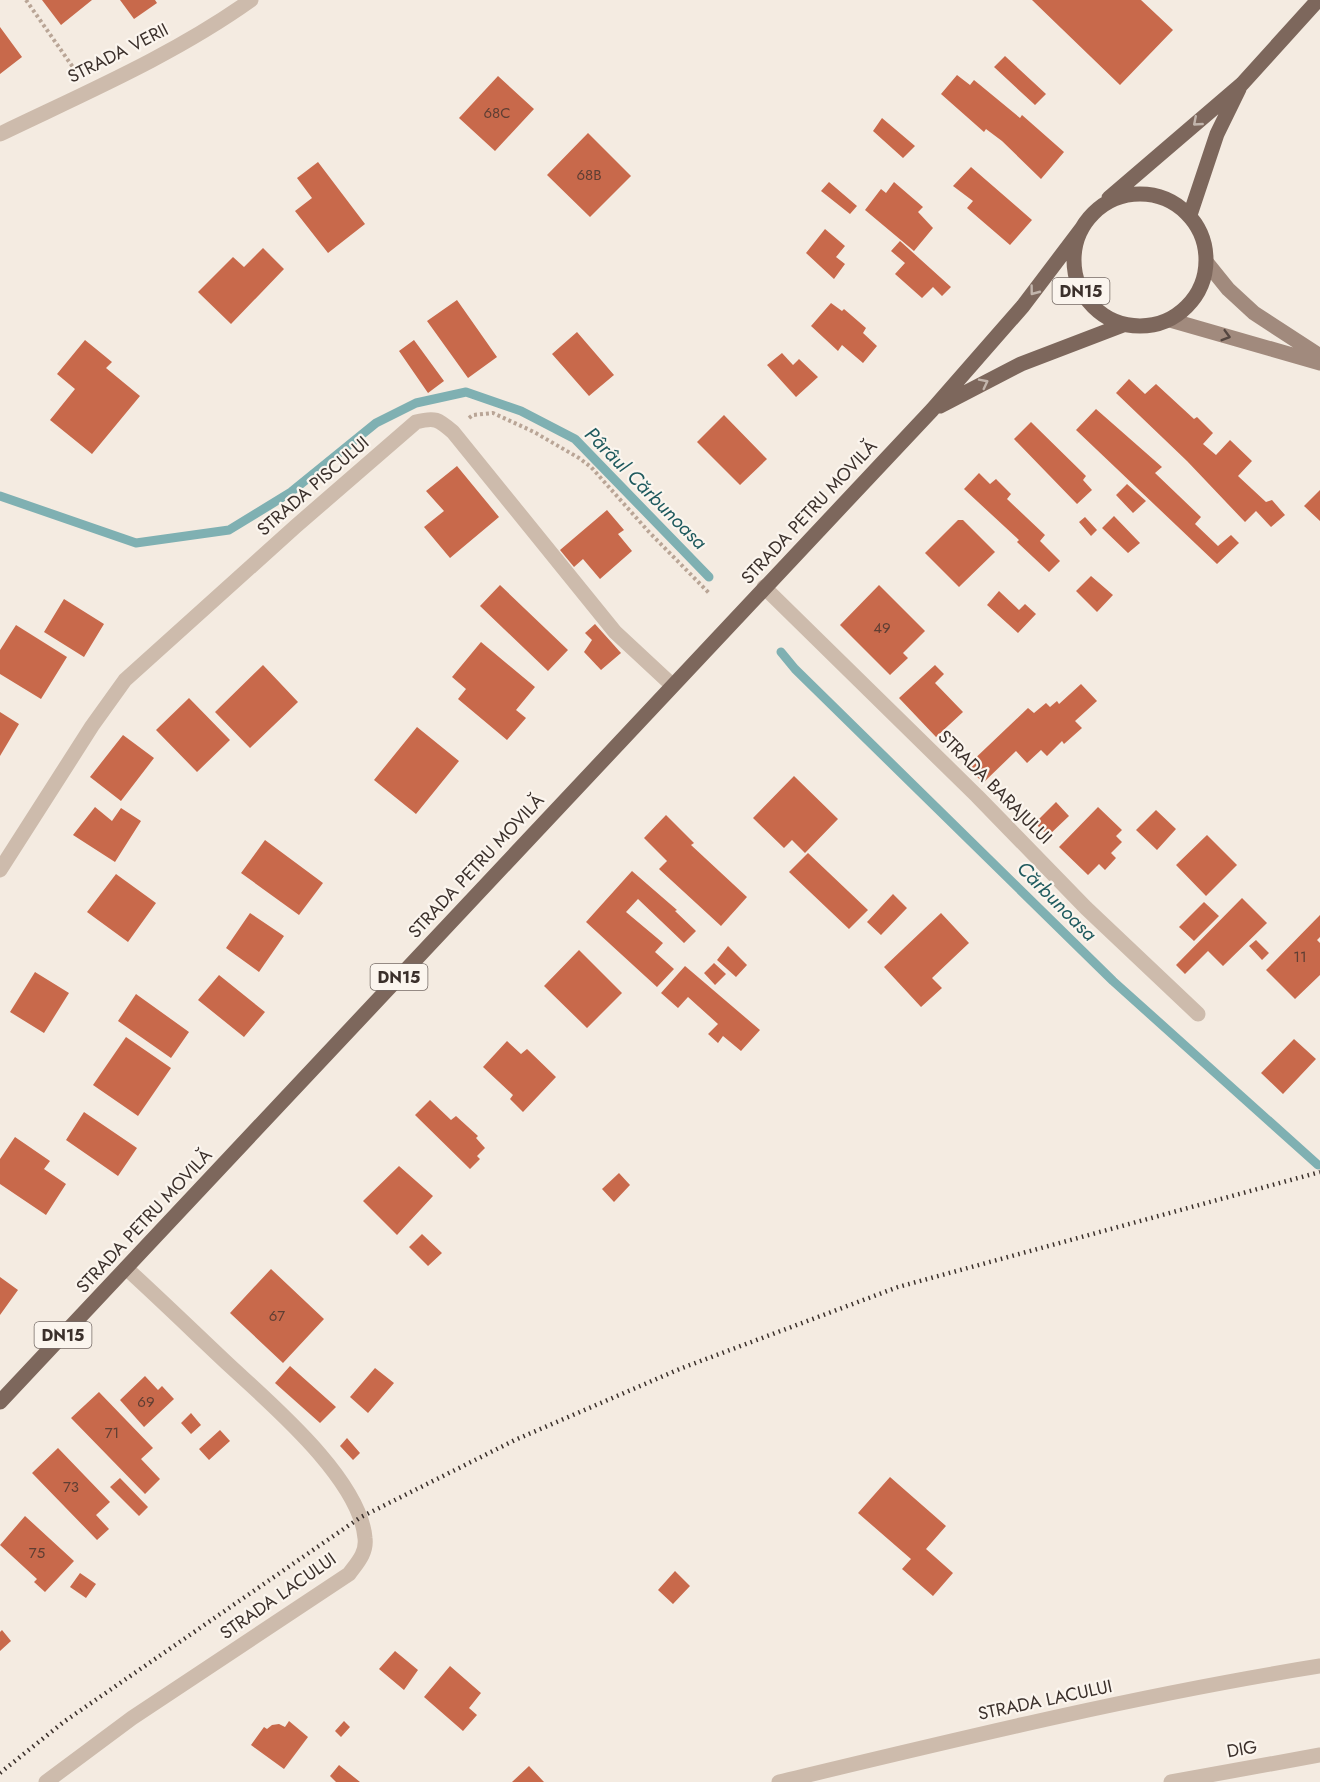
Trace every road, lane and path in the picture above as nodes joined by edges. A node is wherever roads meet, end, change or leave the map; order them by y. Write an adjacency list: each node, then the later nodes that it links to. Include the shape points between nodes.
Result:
1 (26, 0): 5 (path)
2 (251, 0): 5 (street, STRADA VERII, via 221,21)
3 (1318, 0): 4 (main road, DN15)
4 (1242, 84): 7 (main road, DN15, one-way to 7); 8 (main road, DN15, via 1217,134)
5 (89, 90): 6 (street, STRADA VERII)
6 (0, 134)
7 (1100, 206): 8 (main road, DN15, via 1137,193 1156,195); 9 (main road, DN15)
8 (1190, 215): 10 (main road, DN15, via 1205,246)
9 (1082, 228): 12 (main road, DN15, via 1074,246 1078,287 1104,317); 15 (main road, STRADA PETRU MOVILĂ / DN15, one-way to 15, via 1023,306)
10 (1206, 263): 11 (main road, DN15, via 1196,296); 13 (main road, via 1254,313)
11 (1170, 320): 12 (main road, DN15, via 1139,327); 14 (main road, one-way to 14)
12 (1123, 325): 15 (main road, STRADA PETRU MOVILĂ / DN15, one-way to 12, via 1021,364)
13 (1320, 356)
14 (1320, 363)
15 (932, 410): 17 (main road, STRADA PETRU MOVILĂ / DN15)
16 (453, 432): 18 (path, via 473,415 493,413 579,458); 19 (street, STRADA PISCULUI, via 615,632); 20 (street, STRADA PISCULUI, via 439,420 416,422 125,680)
17 (764, 587): 19 (main road, STRADA PETRU MOVILĂ / DN15); 21 (street, STRADA BARAJULUI)
18 (709, 593)
19 (672, 685): 22 (main road, STRADA PETRU MOVILĂ / DN15)
20 (0, 870)
21 (1198, 1014)
22 (126, 1268): 23 (main road, STRADA PETRU MOVILĂ / DN15); 26 (street, STRADA LACULUI, via 319,1453 343,1484 366,1539 363,1555 349,1574 132,1718)
23 (0, 1402)
24 (1320, 1666): 27 (street, STRADA LACULUI, via 1211,1684)
25 (1320, 1755): 28 (street, DIG)
26 (46, 1782)
27 (779, 1782)
28 (1171, 1782)

